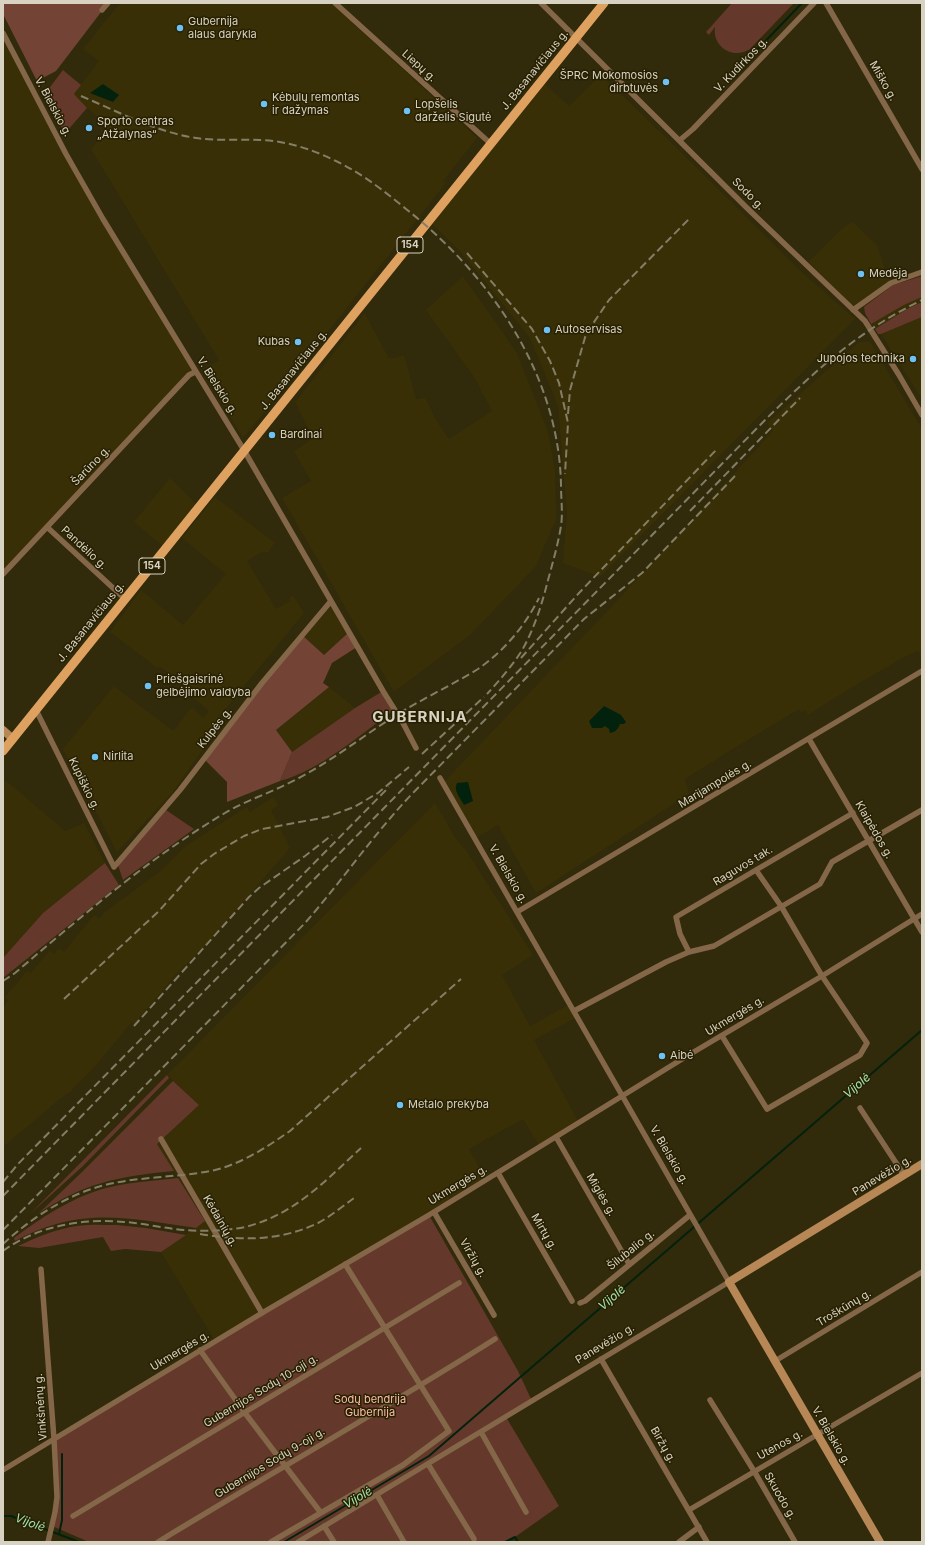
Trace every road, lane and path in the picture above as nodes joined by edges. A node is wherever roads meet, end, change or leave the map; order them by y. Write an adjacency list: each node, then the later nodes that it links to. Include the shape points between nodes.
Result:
1 (108, 3): 7 (street)
2 (335, 3): 11 (street, Liepų g.)
3 (541, 3): 9 (street, Sodo g.)
4 (604, 3): 9 (main road, J. Basanavičiaus g. / 154)
5 (814, 3): 10 (street, V. Kudirkos g.)
6 (826, 3): 12 (street, Miško g.)
7 (102, 10)
8 (3, 33): 15 (street, V. Bielskio g., via 66,154)
9 (576, 38): 10 (street, Sodo g.); 11 (main road, J. Basanavičiaus g. / 154)
10 (680, 140): 14 (street, Sodo g.)
11 (491, 144): 17 (main road, J. Basanavičiaus g. / 154)
12 (922, 169)
13 (922, 272): 14 (street, via 891,282)
14 (853, 310): 16 (street, Sodo g., via 870,329)
15 (195, 372): 17 (street, V. Bielskio g.); 18 (street, Šarūno g., via 189,375)
16 (922, 415)
17 (245, 452): 20 (main road, J. Basanavičiaus g. / 154); 21 (street, V. Bielskio g.)
18 (47, 527): 19 (street, Šarūno g.); 20 (street, Pandėlio g.)
19 (3, 574)
20 (125, 599): 23 (main road, J. Basanavičiaus g. / 154)
21 (331, 601): 27 (street, V. Bielskio g.); 33 (street, Kulpės g., via 262,683 180,790)
22 (921, 673): 26 (street, Marijampolės g.)
23 (36, 710): 25 (main road, J. Basanavičiaus g. / 154); 33 (street, Kupiškio g.)
24 (3, 730): 25 (street)
25 (13, 739): 28 (main road, J. Basanavičiaus g. / 154)
26 (808, 739): 31 (street, Klaipėdos g.); 36 (street, Marijampolės g.)
27 (416, 748)
28 (3, 751)
29 (440, 778): 36 (street, V. Bielskio g.)
30 (922, 810): 32 (street)
31 (853, 813): 32 (street, Klaipėdos g.); 34 (street, Raguvos tak.)
32 (868, 840): 35 (street, via 832,862 820,884); 38 (street, Klaipėdos g.)
33 (114, 867)
34 (756, 870): 35 (street); 40 (street, Raguvos tak., via 676,917 680,934)
35 (781, 906): 40 (street, via 714,946); 41 (street)
36 (517, 912): 42 (street, V. Bielskio g.)
37 (922, 914): 38 (street, Ukmergės g.)
38 (914, 918): 39 (street, Klaipėdos g.); 41 (street, Ukmergės g.)
39 (922, 932)
40 (689, 952): 42 (street)
41 (822, 976): 43 (street, Ukmergės g.); 43 (street, via 867,1043 860,1055 844,1066 767,1109)
42 (574, 1012): 44 (street, V. Bielskio g.)
43 (722, 1036): 44 (street, Ukmergės g.)
44 (622, 1096): 46 (street, Ukmergės g.); 52 (street, V. Bielskio g.)
45 (860, 1108): 50 (street)
46 (556, 1137): 49 (street, Ukmergės g.); 54 (street, Miglės g.)
47 (161, 1139): 61 (street, Kėdainių g.)
48 (922, 1164): 50 (street, Panevėžio g.)
49 (498, 1173): 51 (street, Ukmergės g.); 59 (street, Mirtų g.)
50 (904, 1175): 57 (street, Panevėžio g.)
51 (434, 1212): 53 (street, Ukmergės g.); 62 (street, Viržių g.)
52 (690, 1215): 54 (street, Šilubalio g.); 57 (street, V. Bielskio g.)
53 (345, 1264): 61 (street, Ukmergės g.); 63 (street)
54 (629, 1264): 60 (street, Šilubalio g.)
55 (40, 1269): 74 (street, Vinkšnėnų g.)
56 (922, 1272): 67 (street, Troškūnų g.)
57 (729, 1282): 66 (street, Panevėžio g.); 67 (street, V. Bielskio g.)
58 (460, 1283): 63 (street, Gubernijos Sodų 10-oji g.)
59 (572, 1301)
60 (582, 1302)
61 (262, 1313): 65 (street, Ukmergės g.)
62 (494, 1314)
63 (386, 1328): 69 (street); 71 (street, Gubernijos Sodų 10-oji g.)
64 (495, 1339): 69 (street, Gubernijos Sodų 9-oji g.)
65 (200, 1350): 71 (street); 74 (street, Ukmergės g.)
66 (601, 1359): 72 (street, Panevėžio g.); 80 (street, Biržų g.)
67 (775, 1361): 73 (street, V. Bielskio g.)
68 (922, 1373): 73 (street, Utenos g.)
69 (421, 1385): 76 (street, Gubernijos Sodų 9-oji g.); 82 (street, via 449,1431 403,1465)
70 (710, 1400): 78 (street, Skuodo g.)
71 (245, 1412): 76 (street); 83 (street, Gubernijos Sodų 10-oji g.)
72 (481, 1432): 75 (street, Panevėžio g.); 81 (street)
73 (818, 1434): 78 (street, Utenos g.); 96 (street, V. Bielskio g.)
74 (54, 1440): 77 (street, Ukmergės g.); 87 (street, Vinkšnėnų g., via 57,1497)
75 (428, 1464): 79 (street, Panevėžio g.); 86 (street)
76 (285, 1465): 82 (street); 88 (street, Gubernijos Sodų 9-oji g.)
77 (3, 1470)
78 (754, 1471): 80 (street, Utenos g.); 95 (street, Skuodo g.)
79 (377, 1494): 84 (street, Panevėžio g.); 92 (street)
80 (689, 1510): 85 (street, Biržų g.)
81 (526, 1512)
82 (321, 1513): 89 (street)
83 (73, 1516)
84 (324, 1526): 90 (street, Panevėžio g.); 91 (street)
85 (699, 1527): 93 (street); 94 (street, Biržų g.)
86 (474, 1539)
87 (48, 1542)
88 (158, 1542)
89 (271, 1542)
90 (298, 1542)
91 (334, 1542)
92 (404, 1542)
93 (679, 1542)
94 (707, 1542)
95 (795, 1542)
96 (880, 1542)

